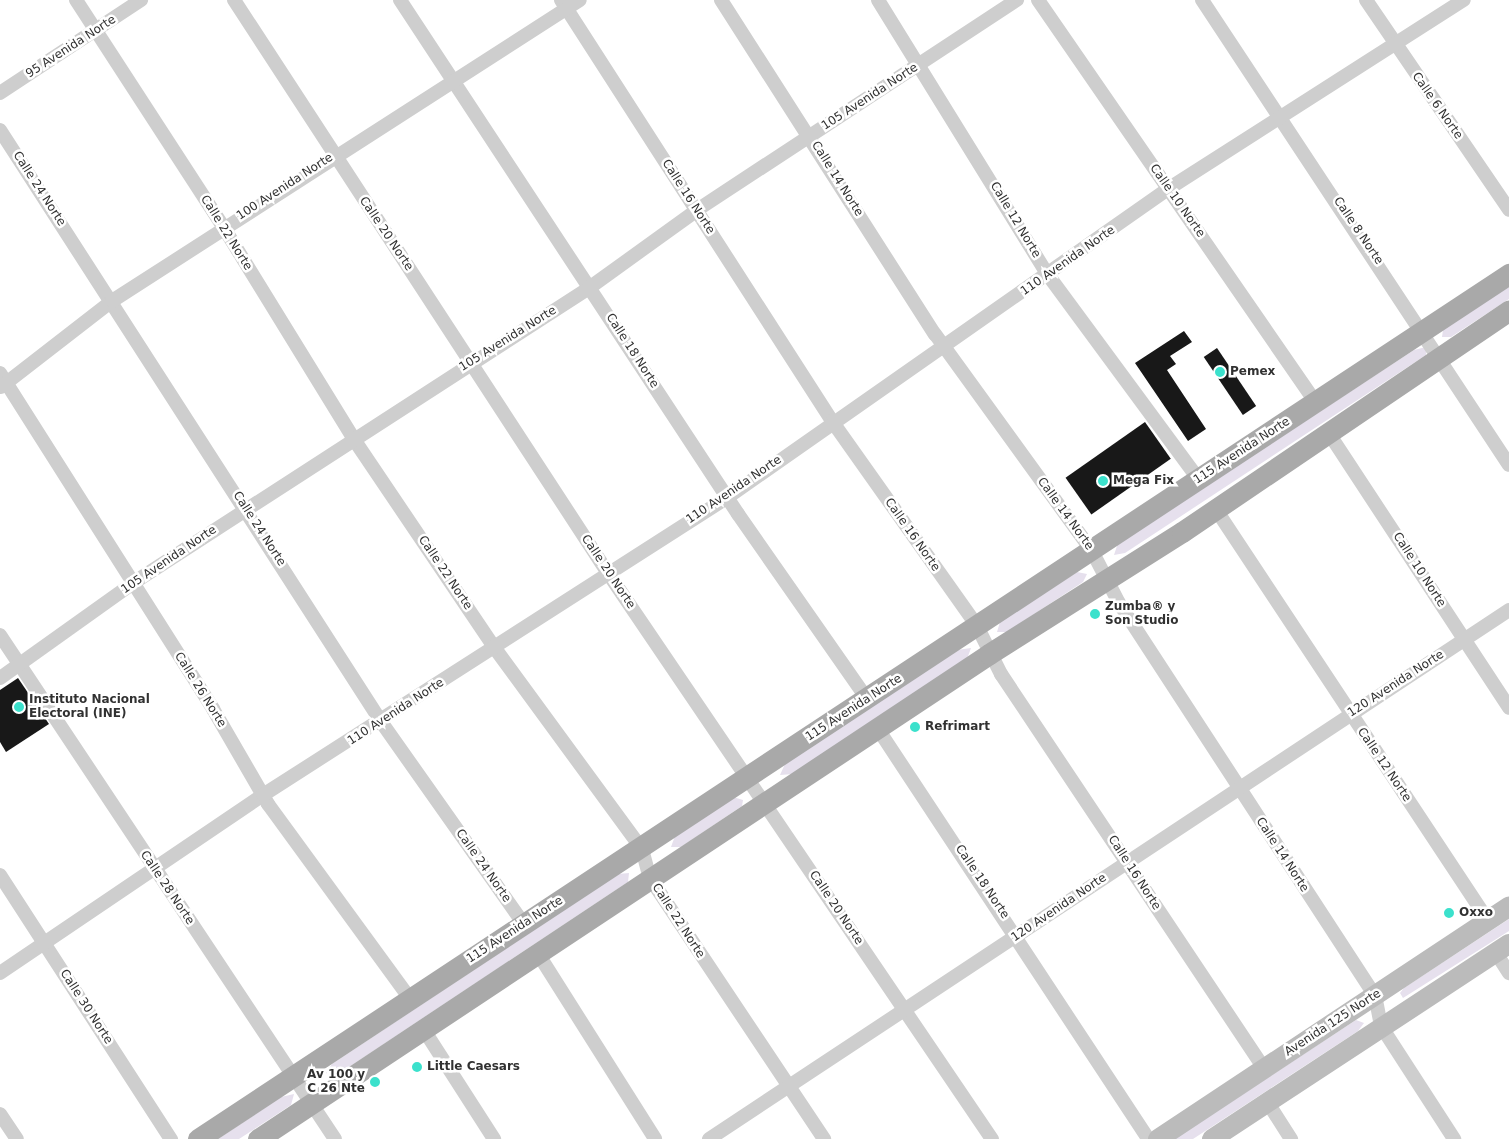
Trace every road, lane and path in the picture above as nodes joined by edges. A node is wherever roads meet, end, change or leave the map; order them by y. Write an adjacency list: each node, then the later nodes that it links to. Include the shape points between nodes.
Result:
1 (76, 0): 14 (street, Calle 22 Norte)
2 (141, 0): 14 (street, 95 Avenida Norte)
3 (234, 0): 22 (street, Calle 20 Norte)
4 (400, 0): 17 (street, Calle 18 Norte)
5 (580, 0): 13 (street, 100 Avenida Norte)
6 (721, 0): 21 (street, Calle 14 Norte)
7 (878, 0): 16 (street, Calle 12 Norte)
8 (1017, 0): 16 (street, 105 Avenida Norte)
9 (1038, 0): 23 (street, Calle 10 Norte)
10 (1202, 0): 19 (street, Calle 8 Norte)
11 (1366, 0): 15 (street, Calle 6 Norte)
12 (1464, 0): 15 (street, 110 Avenida Norte)
13 (564, 4): 17 (street, 100 Avenida Norte); 24 (street, Calle 16 Norte)
14 (96, 30): 18 (street, 95 Avenida Norte); 26 (street, Calle 22 Norte)
15 (1395, 46): 19 (street, 110 Avenida Norte); 25 (street, Calle 6 Norte)
16 (920, 64): 21 (street, 105 Avenida Norte); 28 (street, Calle 12 Norte)
17 (453, 78): 22 (street, 100 Avenida Norte); 29 (street, Calle 18 Norte)
18 (0, 93)
19 (1280, 117): 23 (street, 110 Avenida Norte); 32 (street, Calle 8 Norte)
20 (0, 130): 30 (street, Calle 24 Norte)
21 (810, 135): 24 (street, 105 Avenida Norte); 33 (street, Calle 14 Norte)
22 (334, 155): 26 (street, 100 Avenida Norte); 35 (street, Calle 20 Norte)
23 (1168, 189): 28 (street, 110 Avenida Norte); 37 (street, Calle 10 Norte)
24 (697, 210): 29 (street, 105 Avenida Norte); 38 (street, Calle 16 Norte)
25 (1509, 210)
26 (224, 228): 30 (street, 100 Avenida Norte); 40 (street, Calle 22 Norte)
27 (1509, 274): 32 (main road, 115 Avenida Norte)
28 (1048, 275): 33 (street, 110 Avenida Norte); 42 (street, Calle 12 Norte)
29 (589, 288): 35 (street, 105 Avenida Norte); 43 (street, Calle 18 Norte)
30 (112, 301): 36 (street, 100 Avenida Norte); 44 (street, Calle 24 Norte)
31 (1509, 311): 34 (main road)
32 (1424, 330): 34 (street, Calle 8 Norte); 37 (main road, 115 Avenida Norte)
33 (945, 346): 38 (street, 110 Avenida Norte); 46 (street, Calle 14 Norte)
34 (1440, 355): 39 (main road); 41 (street, Calle 8 Norte)
35 (472, 361): 40 (street, 105 Avenida Norte); 47 (street, Calle 20 Norte)
36 (2, 381): 49 (street, Calle 26 Norte)
37 (1316, 403): 42 (main road, 115 Avenida Norte)
38 (832, 421): 43 (street, 110 Avenida Norte); 51 (street, Calle 16 Norte)
39 (1328, 432): 45 (main road); 53 (street, Calle 10 Norte)
40 (353, 438): 44 (street, 105 Avenida Norte); 54 (street, Calle 22 Norte)
41 (1509, 465)
42 (1199, 480): 46 (main road, 115 Avenida Norte)
43 (728, 497): 47 (street, 110 Avenida Norte); 58 (street, Calle 18 Norte)
44 (246, 508): 49 (street, 105 Avenida Norte); 61 (street, Calle 24 Norte)
45 (1215, 508): 48 (main road); 60 (street, Calle 12 Norte)
46 (1092, 551): 48 (street, Calle 14 Norte); 51 (main road, 115 Avenida Norte)
47 (608, 573): 54 (street, 110 Avenida Norte); 63 (street, Calle 20 Norte)
48 (1105, 580): 55 (main road); 64 (street, Calle 14 Norte)
49 (133, 583): 56 (street, 105 Avenida Norte); 65 (street, Calle 26 Norte)
50 (1509, 610): 53 (street, 120 Avenida Norte)
51 (977, 626): 55 (street, Calle 16 Norte); 58 (main road, 115 Avenida Norte)
52 (0, 635): 56 (street, Calle 28 Norte)
53 (1465, 640): 59 (street, Calle 10 Norte); 60 (street, 120 Avenida Norte)
54 (494, 646): 61 (street, 110 Avenida Norte); 67 (street, Calle 22 Norte)
55 (989, 654): 62 (main road); 68 (street, Calle 16 Norte)
56 (21, 664): 57 (street, 105 Avenida Norte); 69 (street, Calle 28 Norte)
57 (0, 678)
58 (867, 699): 63 (main road, 115 Avenida Norte)
59 (1509, 708)
60 (1351, 713): 64 (street, 120 Avenida Norte); 73 (street, Calle 12 Norte)
61 (382, 723): 65 (street, 110 Avenida Norte); 74 (street, Calle 24 Norte)
62 (878, 728): 66 (main road); 75 (street, Calle 18 Norte)
63 (750, 777): 66 (street, Calle 20 Norte); 67 (main road, 115 Avenida Norte)
64 (1238, 788): 68 (street, 120 Avenida Norte); 81 (street, Calle 14 Norte)
65 (263, 795): 69 (street, 110 Avenida Norte); 82 (street, Calle 26 Norte)
66 (766, 803): 71 (main road); 83 (street, Calle 20 Norte)
67 (642, 849): 71 (street, Calle 22 Norte); 74 (main road, 115 Avenida Norte)
68 (1126, 862): 75 (street, 120 Avenida Norte); 86 (street, Calle 16 Norte)
69 (154, 870): 76 (street, 110 Avenida Norte); 87 (street, Calle 28 Norte)
70 (0, 875): 76 (street, Calle 30 Norte)
71 (650, 878): 78 (main road); 88 (street, Calle 22 Norte)
72 (1509, 907): 73 (main road, Avenida 125 Norte)
73 (1488, 921): 81 (main road, Avenida 125 Norte)
74 (524, 924): 82 (main road, 115 Avenida Norte)
75 (1018, 935): 83 (street, 120 Avenida Norte); 102 (street, Calle 18 Norte)
76 (47, 943): 79 (street, 110 Avenida Norte); 93 (street, Calle 30 Norte)
77 (1502, 948): 80 (street); 84 (main road)
78 (537, 952): 85 (main road); 98 (street)
79 (0, 973)
80 (1509, 973)
81 (1375, 995): 84 (street, Calle 14 Norte); 86 (main road, Avenida 125 Norte)
82 (410, 999): 87 (main road, 115 Avenida Norte)
83 (905, 1009): 88 (street, 120 Avenida Norte); 101 (street, Calle 20 Norte)
84 (1381, 1026): 89 (main road); 106 (street, Calle 14 Norte)
85 (424, 1030): 90 (main road); 97 (street)
86 (1264, 1068): 103 (main road, Avenida 125 Norte)
87 (294, 1075): 90 (street, Calle 28 Norte); 94 (main road, 115 Avenida Norte)
88 (788, 1086): 99 (street, 120 Avenida Norte); 100 (street, Calle 22 Norte)
89 (1268, 1103): 104 (main road); 105 (street)
90 (312, 1104): 95 (main road); 96 (street, Calle 28 Norte)
91 (0, 1114): 92 (street)
92 (17, 1139)
93 (171, 1139)
94 (198, 1139)
95 (258, 1139)
96 (335, 1139)
97 (494, 1139)
98 (655, 1139)
99 (709, 1139)
100 (824, 1139)
101 (992, 1139)
102 (1148, 1139)
103 (1158, 1139)
104 (1212, 1139)
105 (1292, 1139)
106 (1454, 1139)

